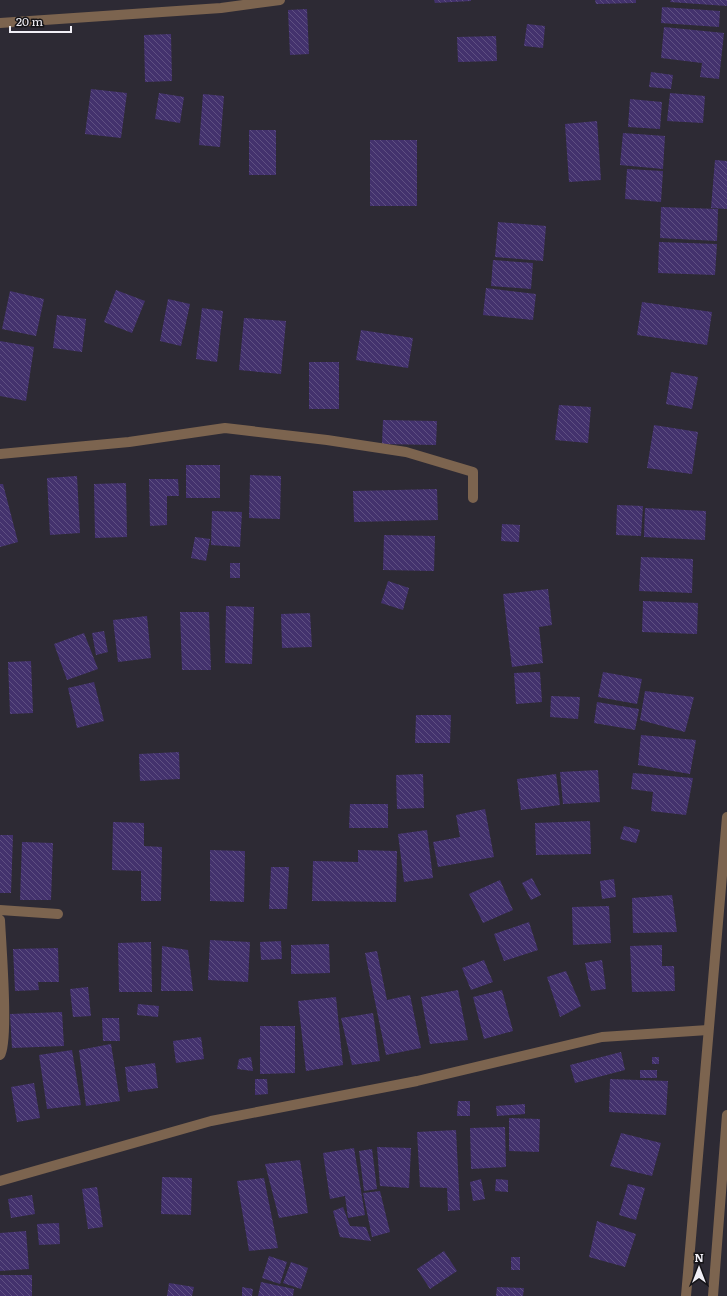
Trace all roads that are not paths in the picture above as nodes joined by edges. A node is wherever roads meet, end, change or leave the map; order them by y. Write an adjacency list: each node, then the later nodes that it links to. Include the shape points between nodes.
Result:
1 (280, 0): 2 (street, via 221,8)
2 (0, 22)
3 (0, 454): 4 (street, via 129,442 225,428 327,440 413,455 473,472)
4 (473, 498)
5 (727, 817): 9 (street)
6 (0, 910): 7 (street)
7 (58, 914)
8 (0, 920): 10 (street, via 4,1004 4,1041)
9 (708, 1030): 12 (street, via 602,1037 417,1081 211,1121); 13 (street)
10 (0, 1056)
11 (727, 1115): 14 (street)
12 (0, 1181)
13 (686, 1296)
14 (713, 1296)

